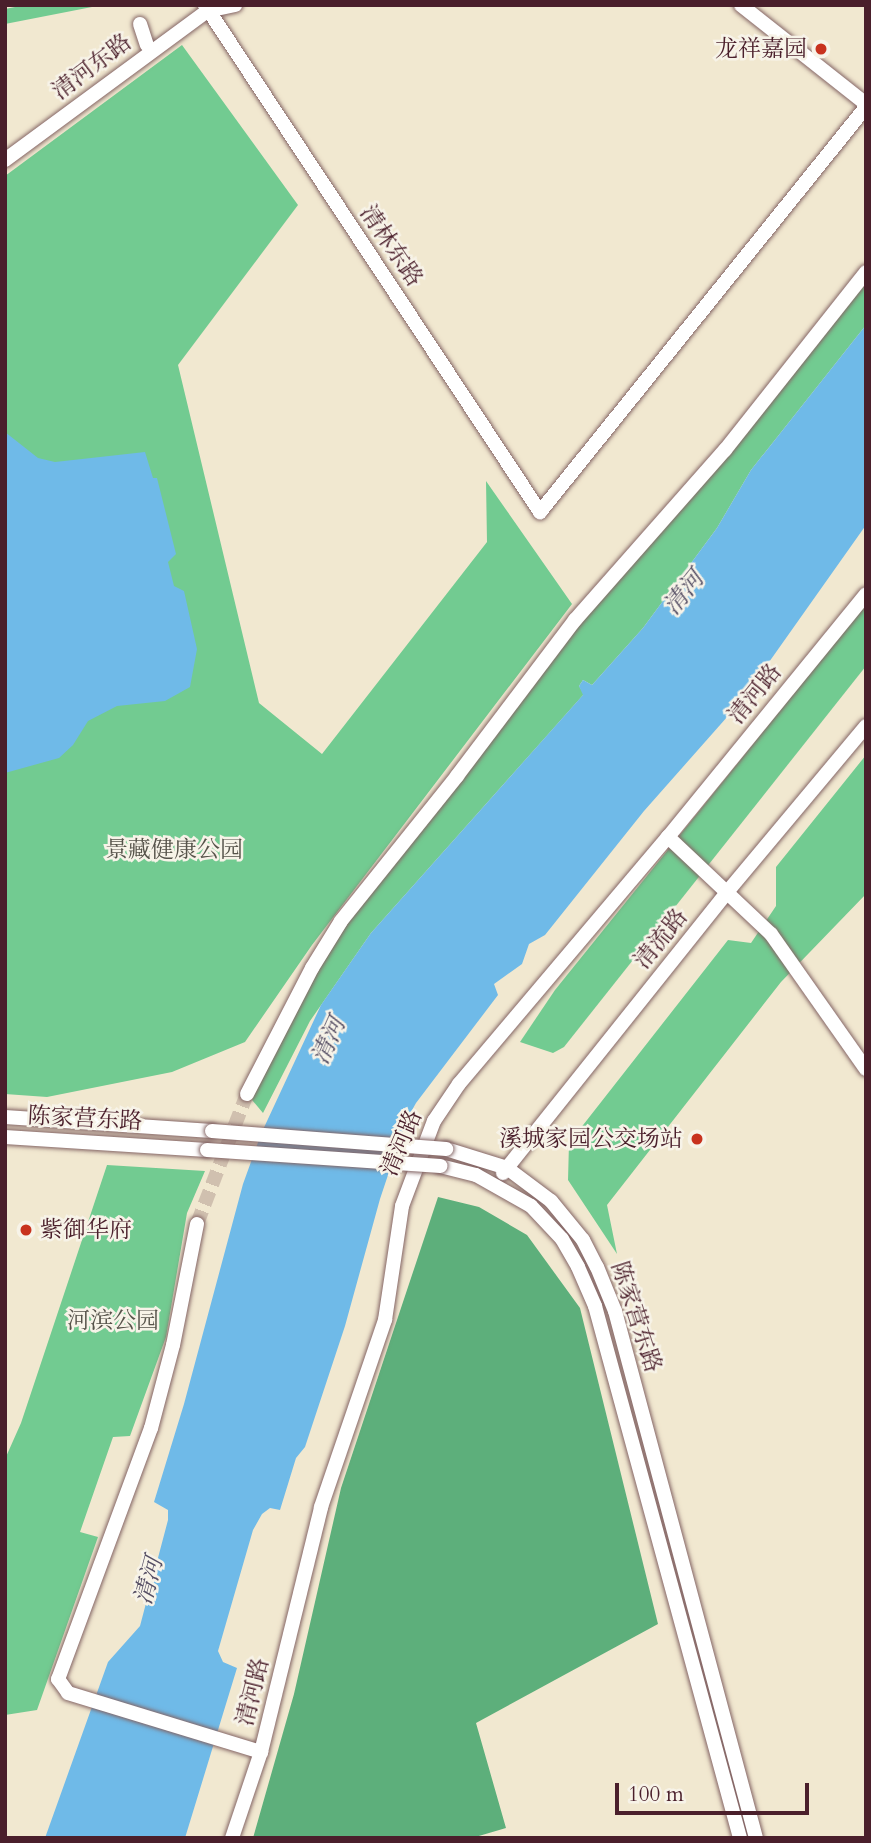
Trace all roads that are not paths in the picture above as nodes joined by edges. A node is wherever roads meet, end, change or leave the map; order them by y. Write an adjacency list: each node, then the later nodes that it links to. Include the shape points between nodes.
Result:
1 (236, 5): 3 (street)
2 (741, 5): 6 (street)
3 (206, 8): 6 (street, 清林东路, via 540,512); 7 (street, 清河东路)
4 (140, 24): 5 (street)
5 (147, 44)
6 (866, 106)
7 (5, 160)
8 (866, 272): 14 (street, via 724,450 575,620 341,921)
9 (866, 594): 11 (street, 清河路)
10 (866, 726): 12 (street, 清流路)
11 (668, 837): 12 (street); 20 (street, 清河路, via 459,1084 434,1121 402,1206 384,1320 321,1507)
12 (728, 891): 13 (street, via 772,934); 17 (street, 清流路)
13 (866, 1069)
14 (247, 1094)
15 (5, 1117): 17 (street, 陈家营东路, bridge, via 446,1149)
16 (5, 1137): 18 (street, 陈家营东路, bridge, via 440,1166)
17 (508, 1168): 18 (street, 清流路); 23 (street, 陈家营东路, via 551,1201 583,1240 615,1311)
18 (495, 1184): 22 (street, 陈家营东路, via 548,1221 578,1267 595,1306)
19 (197, 1224): 20 (street, via 151,1428 58,1679 68,1693)
20 (261, 1752): 21 (street, 清河路)
21 (232, 1838)
22 (740, 1838)
23 (756, 1838)

